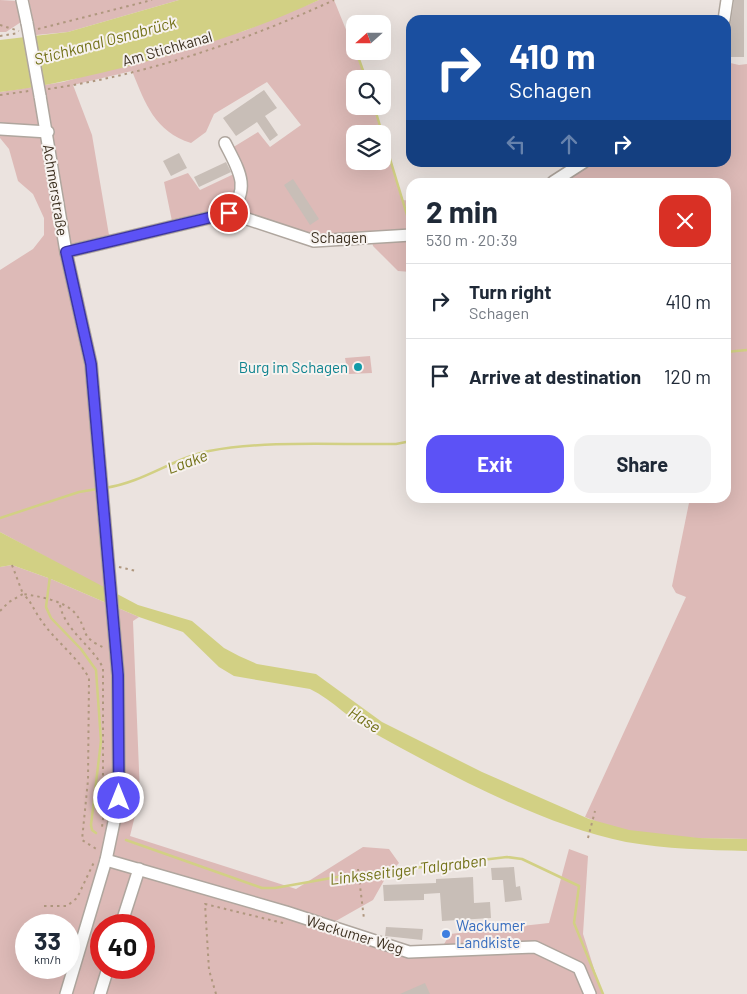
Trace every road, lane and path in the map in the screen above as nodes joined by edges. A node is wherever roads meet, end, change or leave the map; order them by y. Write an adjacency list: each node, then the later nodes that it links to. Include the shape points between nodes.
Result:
1 (22, 0): 7 (street, Achmerstraße)
2 (152, 0): 7 (path)
3 (334, 0): 9 (path, Am Stichkanal, via 244,37 156,65)
4 (726, 0): 5 (street)
5 (724, 15)
6 (0, 24): 7 (path)
7 (26, 29): 8 (path); 9 (street, Achmerstraße, bridge)
8 (0, 36)
9 (41, 92): 10 (path, Am Stichkanal); 12 (street, Achmerstraße)
10 (0, 96)
11 (0, 129): 12 (street)
12 (48, 132): 18 (street, Achmerstraße)
13 (225, 143): 16 (street, via 242,177 240,202)
14 (576, 167): 15 (street)
15 (559, 178)
16 (229, 213): 17 (street, Schagen, via 314,240); 18 (street)
17 (406, 235)
18 (66, 252): 20 (street, Achmerstraße, via 91,364)
19 (12, 565): 22 (path)
20 (109, 569): 21 (path, via 118,566); 25 (street, Achmerstraße)
21 (136, 571)
22 (24, 594): 23 (path, via 41,596); 24 (path); 30 (path, via 41,620 82,664 89,678 88,780 82,840)
23 (60, 605): 25 (path, via 74,611 89,642); 27 (path, via 67,623 103,668 102,788 106,795)
24 (0, 610)
25 (117, 653): 30 (street, Achmerstraße, via 119,798)
26 (595, 811): 28 (path)
27 (102, 828)
28 (588, 838)
29 (100, 844): 30 (path)
30 (103, 856): 31 (street, Wackumer Weg); 33 (path, via 77,898 67,906); 38 (street, Achmerstraße)
31 (139, 869): 34 (street); 41 (street, Wackumer Weg, via 410,952 535,947 579,968)
32 (358, 869): 35 (path)
33 (44, 906)
34 (125, 914)
35 (364, 919)
36 (293, 925): 40 (path, via 205,904 209,970)
37 (105, 979): 39 (street)
38 (66, 994)
39 (100, 994)
40 (216, 994)
41 (590, 994)

